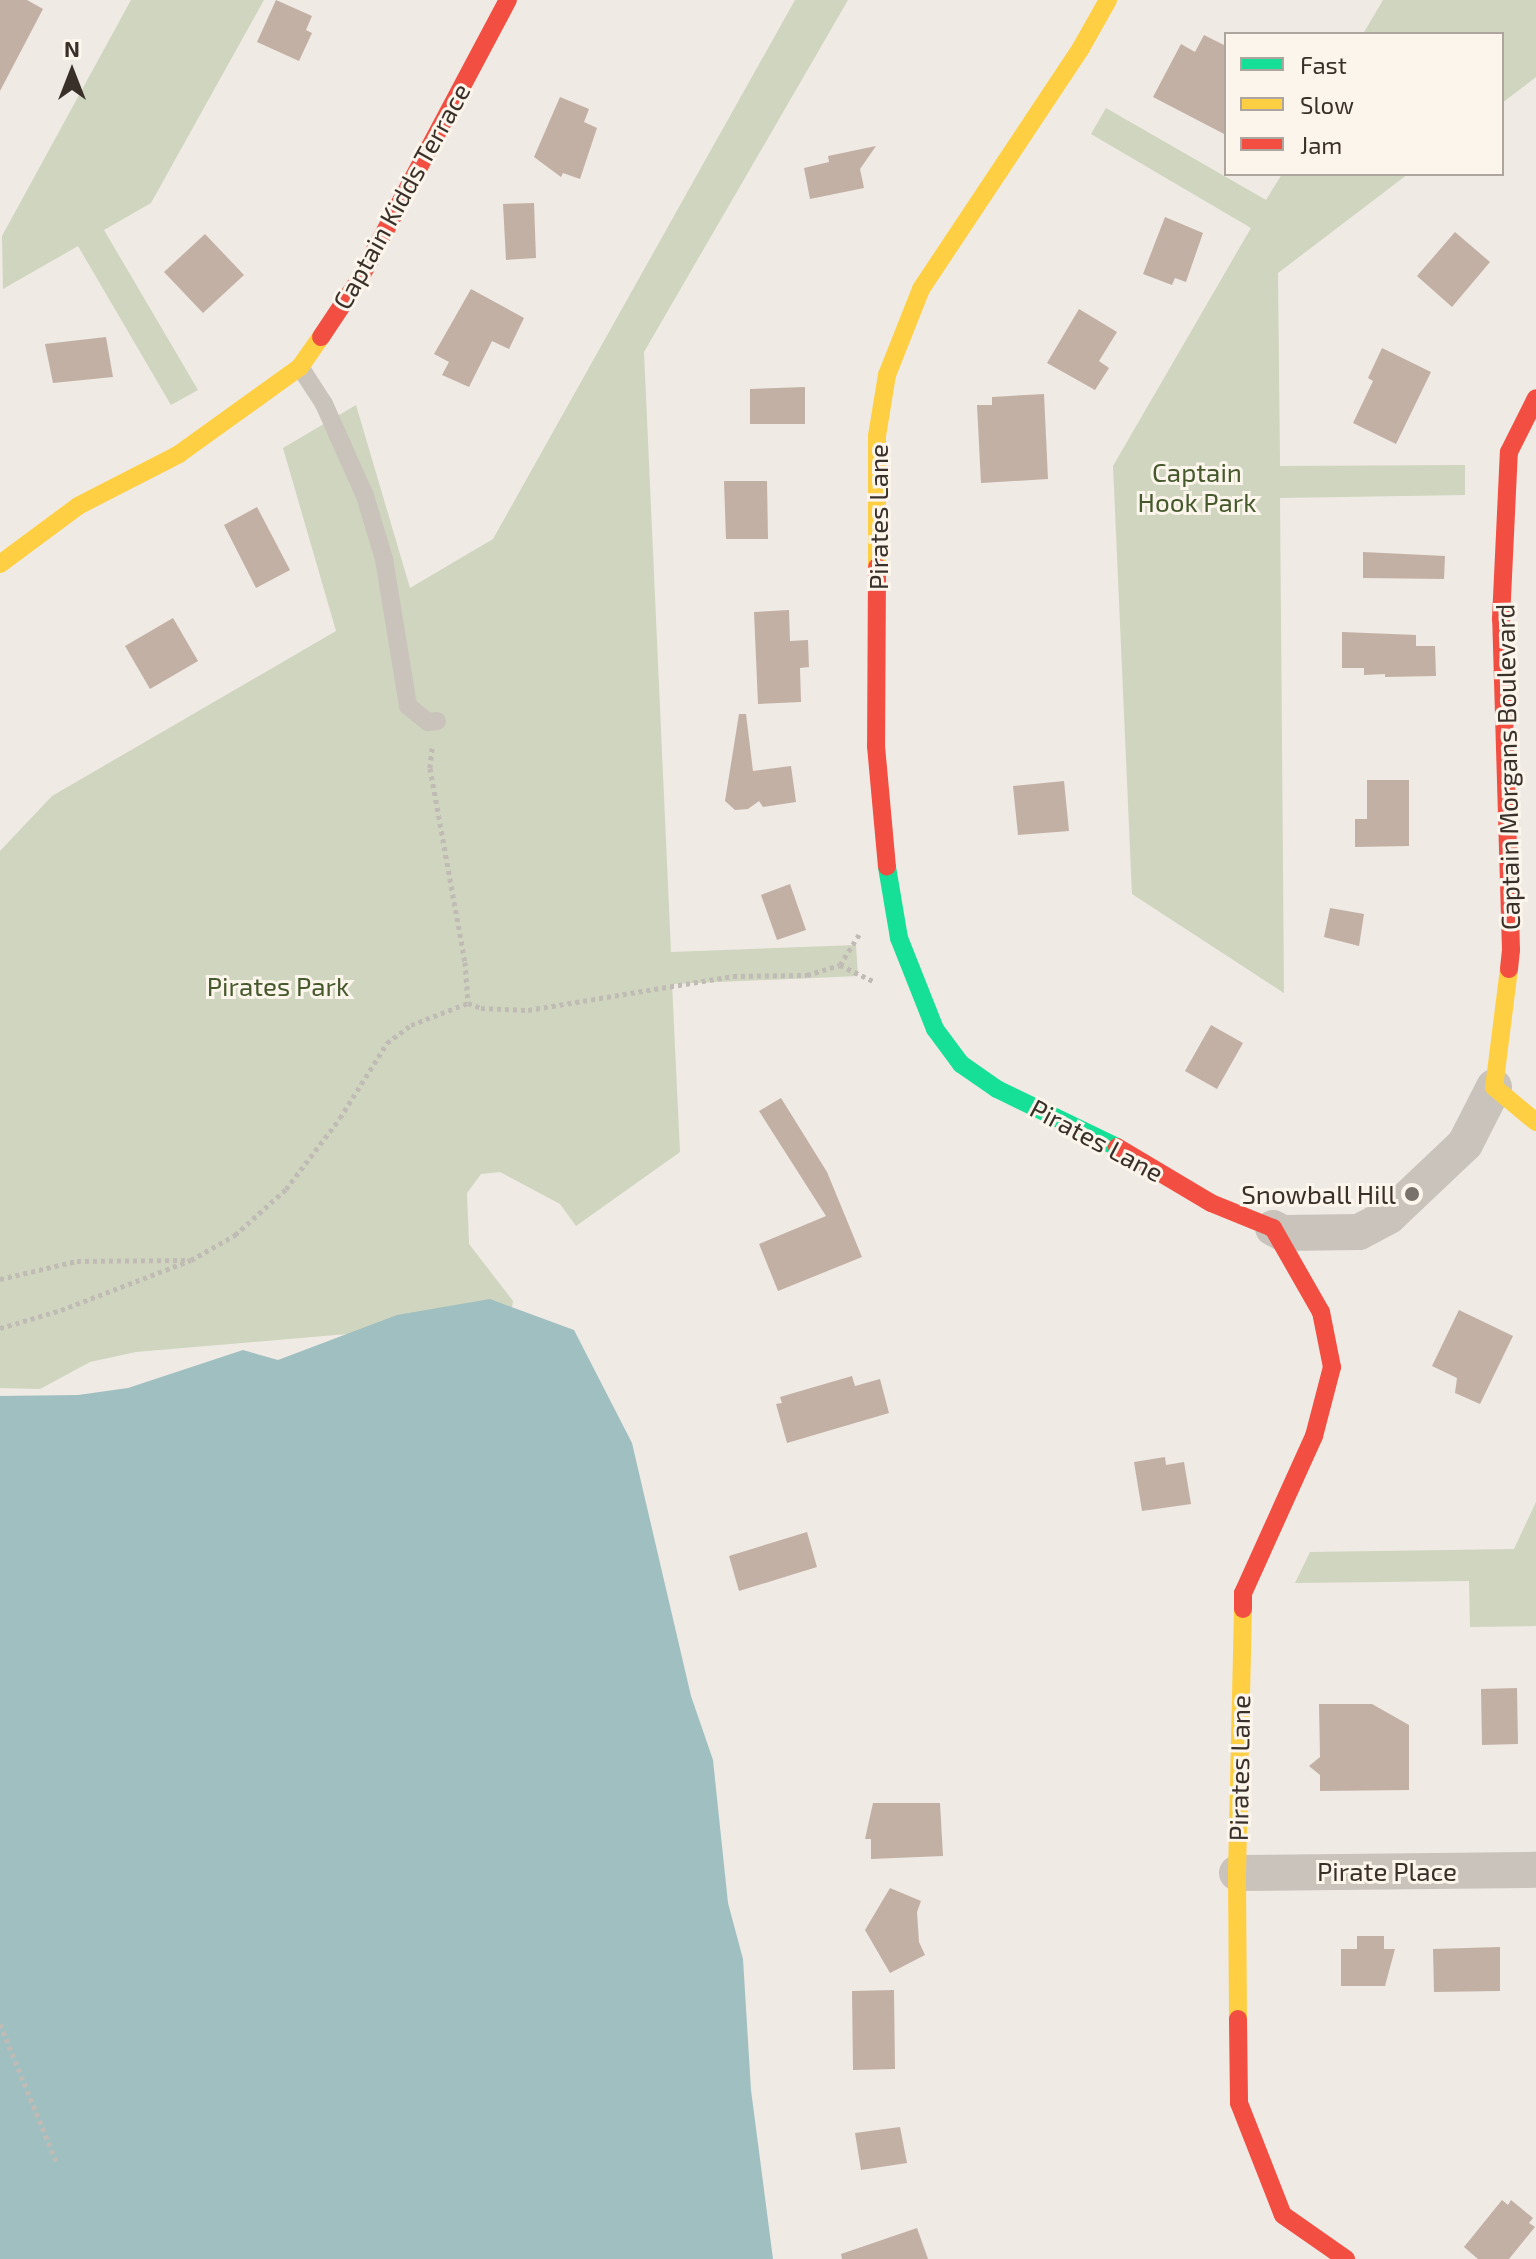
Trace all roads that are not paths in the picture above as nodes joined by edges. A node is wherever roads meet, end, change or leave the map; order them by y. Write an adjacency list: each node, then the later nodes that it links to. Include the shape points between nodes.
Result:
1 (508, 0): 3 (street, Captain Kidds Terrace, via 359,280)
2 (1108, 0): 9 (street, Pirates Lane, via 921,289 887,375 877,436 876,746 888,872 899,938 935,1029 961,1064 997,1089 1119,1148 1211,1203)
3 (300, 367): 5 (street, Captain Kidds Terrace, via 179,454 78,506); 6 (lane, via 324,404 365,496 384,559 408,706)
4 (1536, 398): 7 (street, Captain Morgans Boulevard, via 1509,452 1501,619 1511,950)
5 (0, 564)
6 (432, 721)
7 (1494, 1087): 8 (street); 9 (street, via 1465,1144 1389,1216 1359,1232 1283,1233)
8 (1536, 1122)
9 (1273, 1228): 11 (street, Pirates Lane, via 1321,1312 1332,1367 1314,1436 1243,1593)
10 (1536, 1870): 11 (street, Pirate Place)
11 (1237, 1873): 12 (street, Pirates Lane, via 1239,2103 1283,2215)
12 (1346, 2259)

